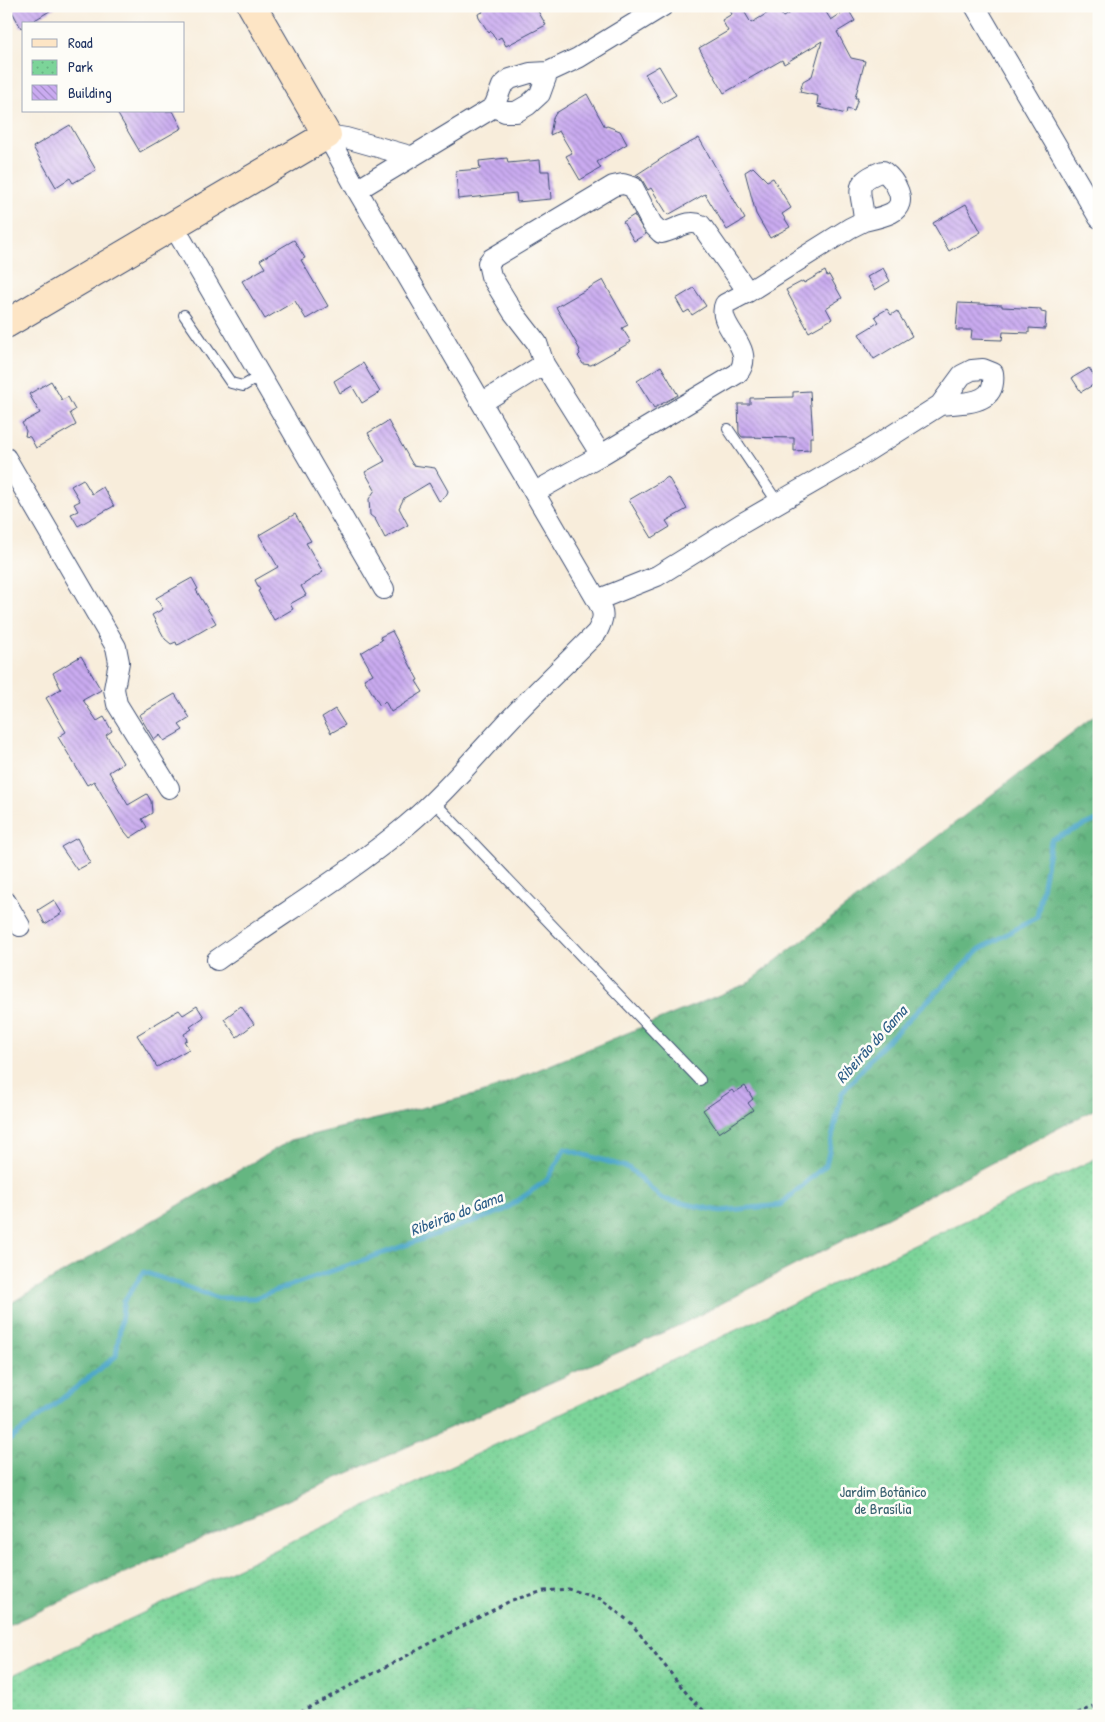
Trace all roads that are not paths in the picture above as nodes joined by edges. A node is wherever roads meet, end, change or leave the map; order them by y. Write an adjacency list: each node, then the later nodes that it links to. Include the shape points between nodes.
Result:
1 (252, 6): 6 (street)
2 (664, 6): 4 (street, via 578,58)
3 (975, 6): 9 (street)
4 (548, 72): 5 (street, via 510,79 502,86); 5 (street, via 540,94 528,105 516,112)
5 (494, 107): 7 (street)
6 (327, 135): 7 (street); 8 (street); 11 (street)
7 (410, 156): 8 (street)
8 (357, 190): 17 (street)
9 (1099, 218)
10 (864, 221): 12 (street)
11 (172, 225): 14 (street); 16 (street)
12 (748, 292): 15 (street, via 702,225 686,223 661,233 652,224 633,187 613,186 488,263 491,276 513,312 537,343); 20 (street, via 723,308 744,357 738,373)
13 (184, 315): 16 (lane, via 232,383 243,386)
14 (6, 324)
15 (544, 364): 17 (street); 20 (street)
16 (260, 376): 24 (street)
17 (483, 402): 22 (street)
18 (940, 405): 23 (street)
19 (728, 429): 23 (lane)
20 (601, 455): 22 (street)
21 (6, 458): 26 (street, via 116,647 119,662 114,689 117,704)
22 (536, 492): 25 (street)
23 (778, 503): 25 (street, via 657,576)
24 (384, 589)
25 (597, 600): 27 (street, via 603,615 597,632 526,702)
26 (169, 788)
27 (434, 802): 30 (street, via 338,879); 31 (lane)
28 (6, 902): 29 (street)
29 (20, 926)
30 (217, 960)
31 (700, 1080)

